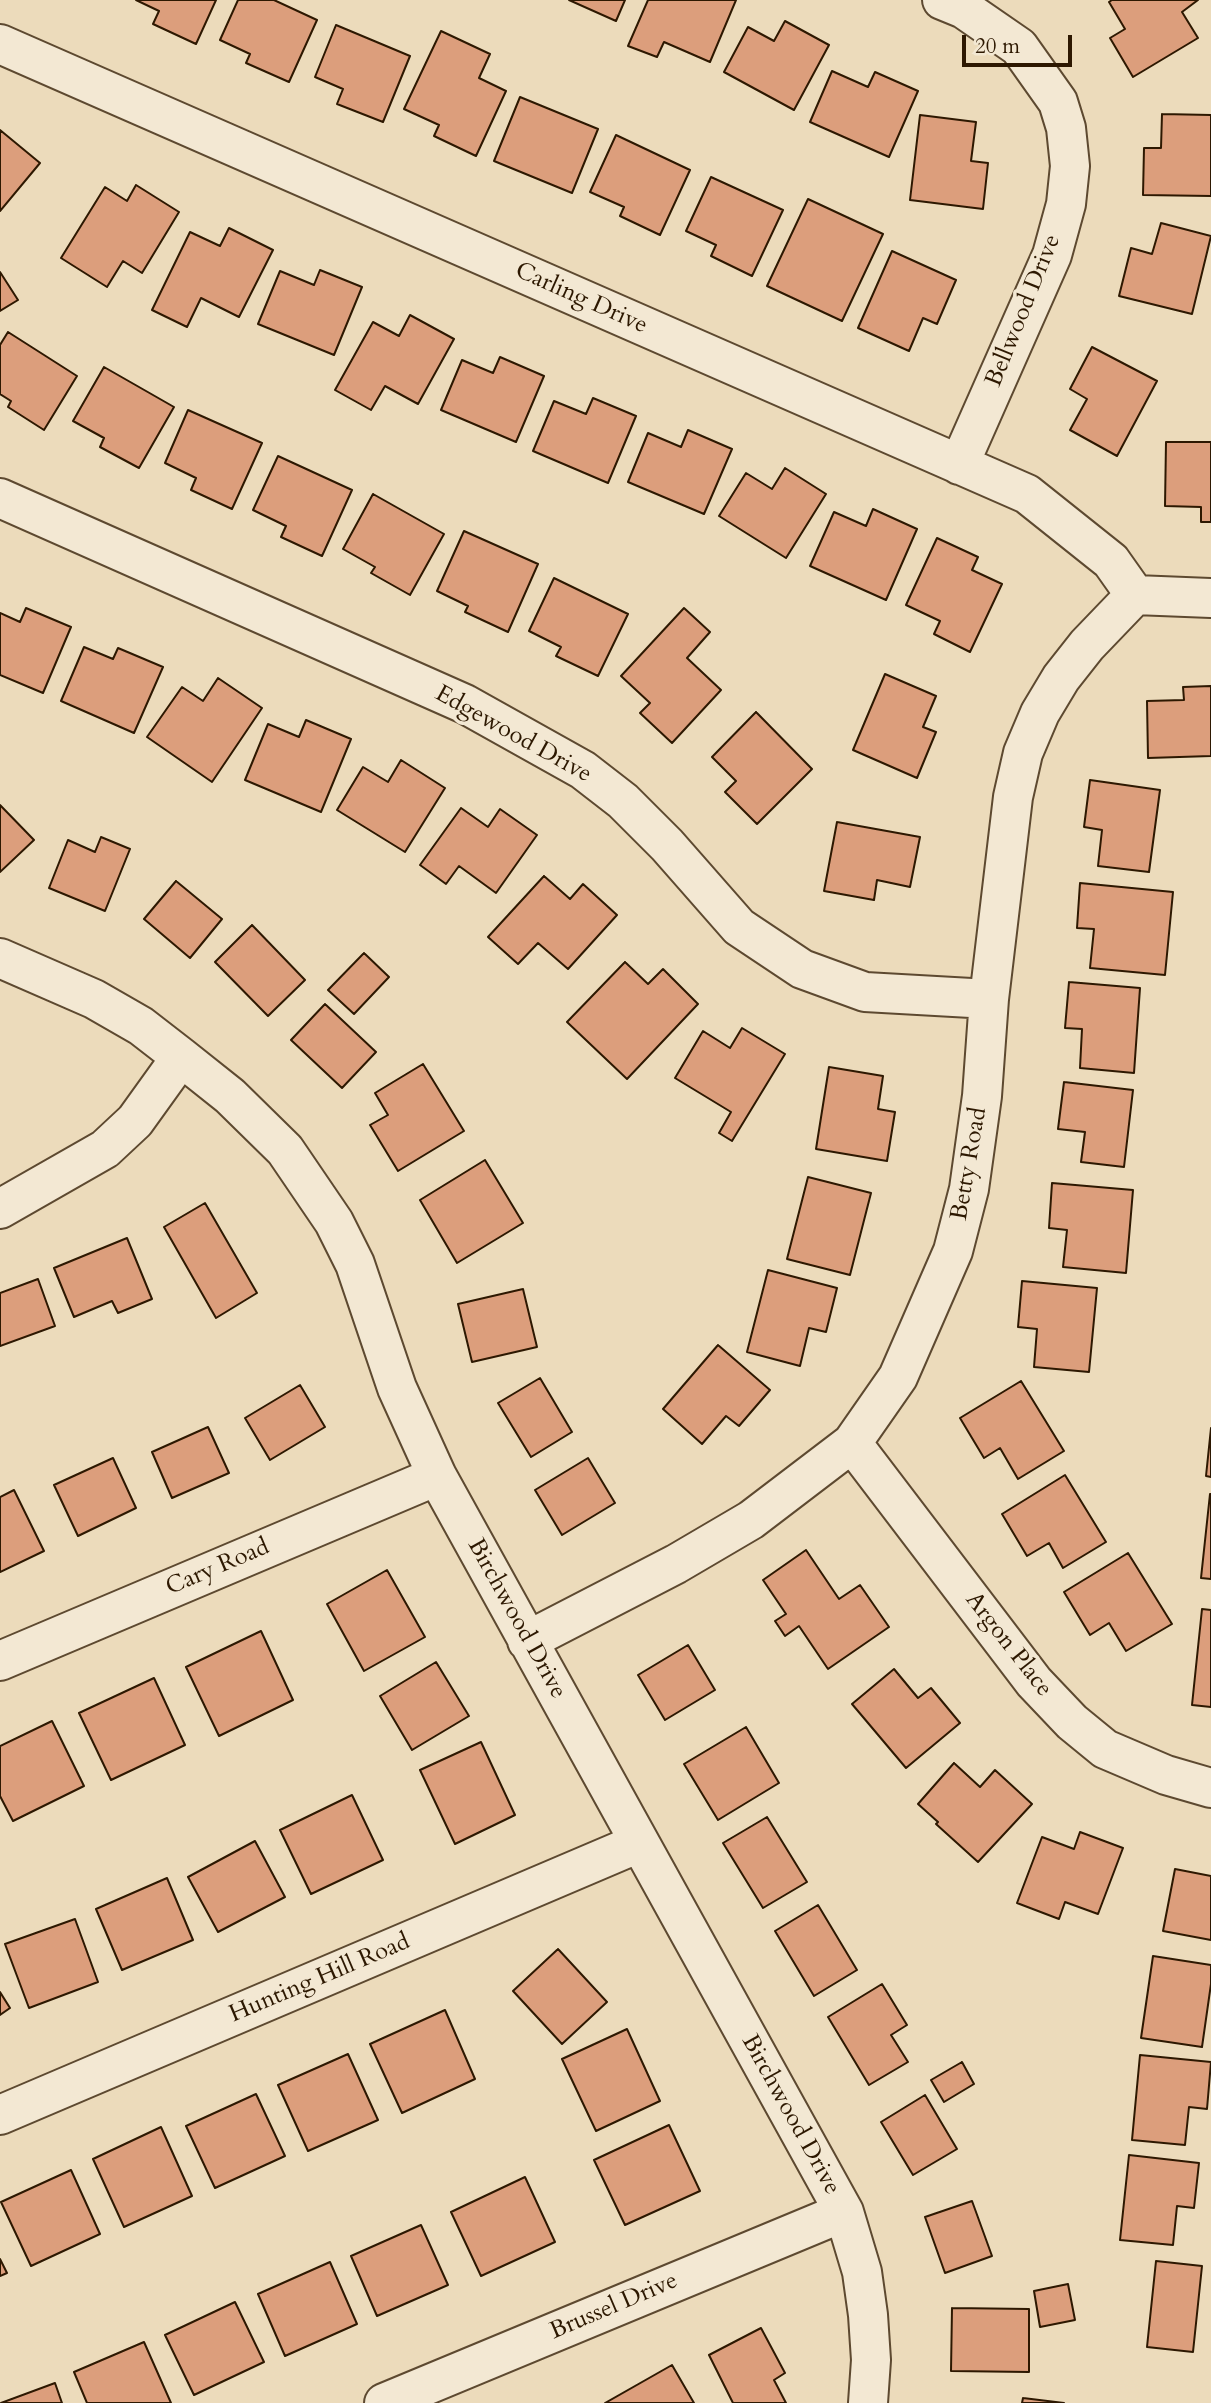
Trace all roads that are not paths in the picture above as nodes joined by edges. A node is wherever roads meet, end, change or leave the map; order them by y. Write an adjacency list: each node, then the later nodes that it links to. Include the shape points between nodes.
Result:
1 (942, 0): 3 (street, Bellwood Drive, via 964,9 1019,47 1058,102 1070,166 1066,204 1052,255)
2 (0, 44): 3 (street, Carling Drive)
3 (959, 465): 5 (street, Carling Drive, via 1027,494 1111,561)
4 (0, 498): 8 (street, Edgewood Drive, via 465,704 583,770 623,801 667,845 739,927 802,969 865,992)
5 (1135, 595): 6 (street); 8 (street, Betty Road, via 1061,678 1023,753 1013,797)
6 (1211, 598)
7 (0, 958): 9 (street, Birchwood Drive, via 94,999 141,1026)
8 (989, 999): 11 (street, Betty Road, via 971,1176 953,1251 898,1377)
9 (181, 1057): 10 (street, via 135,1121 105,1149); 12 (street, Birchwood Drive, via 230,1096 285,1150 334,1222 355,1264 397,1388)
10 (0, 1209)
11 (852, 1443): 13 (street, Betty Road, via 751,1520); 15 (street, Argon Place, via 1034,1682 1072,1722 1105,1749)
12 (437, 1476): 13 (street, Birchwood Drive); 14 (street, Cary Road)
13 (527, 1641): 16 (street, Birchwood Drive)
14 (0, 1661)
15 (1211, 1788)
16 (639, 1843): 17 (street, Hunting Hill Road); 18 (street, Birchwood Drive)
17 (0, 2115)
18 (844, 2212): 19 (street, Brussel Drive); 20 (street, Birchwood Drive, via 862,2272 868,2315)
19 (384, 2403)
20 (868, 2403)

